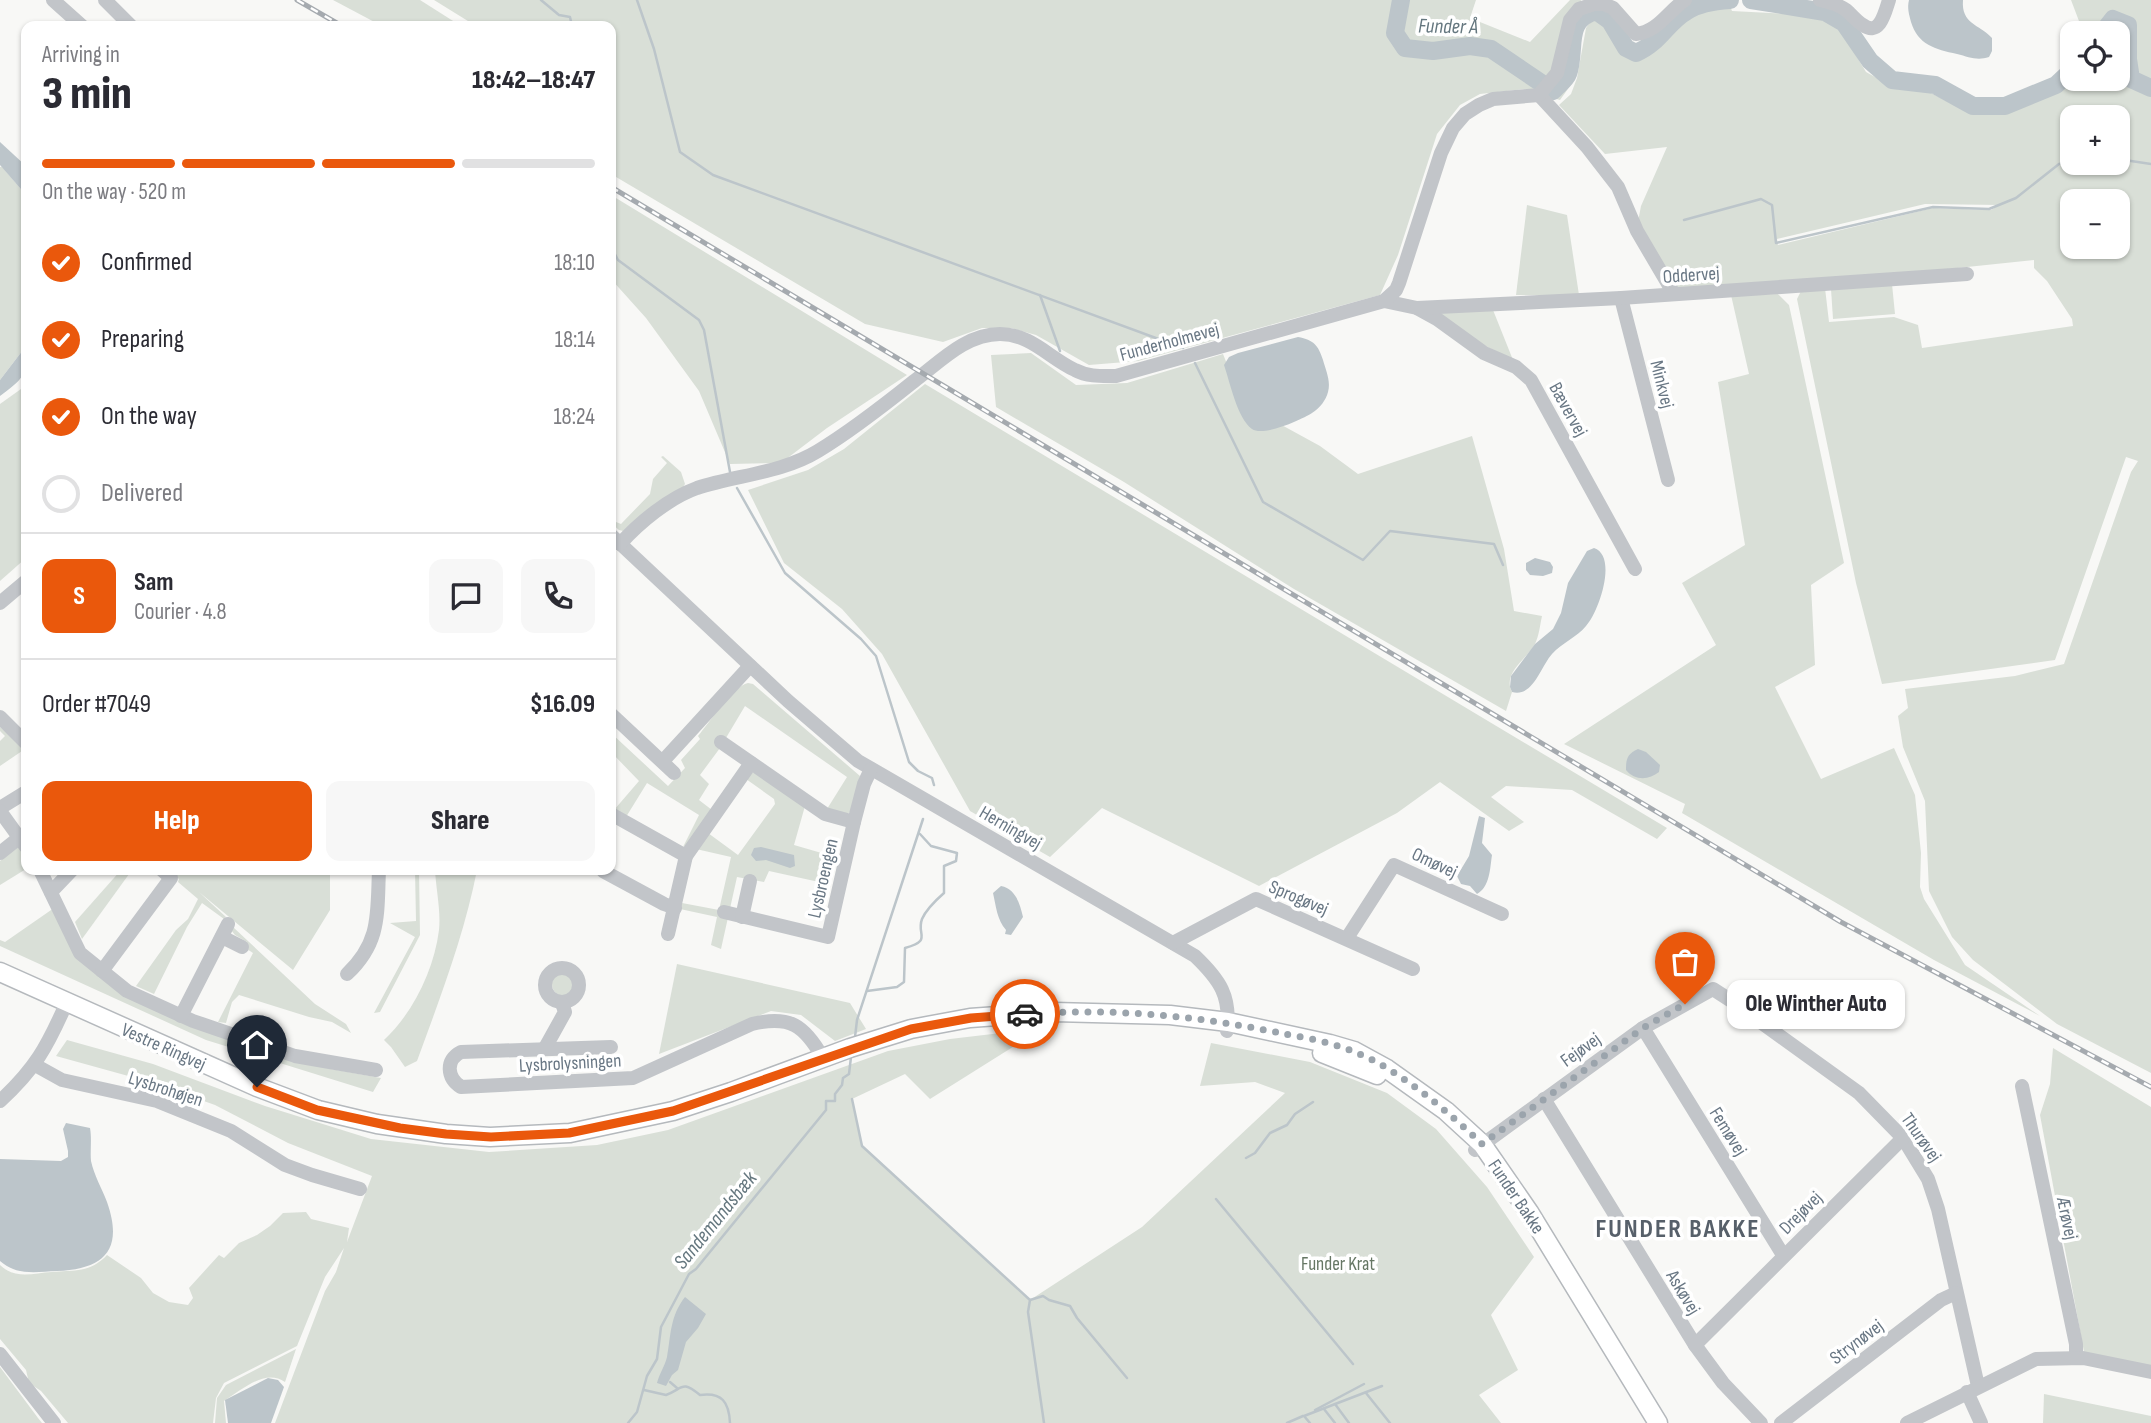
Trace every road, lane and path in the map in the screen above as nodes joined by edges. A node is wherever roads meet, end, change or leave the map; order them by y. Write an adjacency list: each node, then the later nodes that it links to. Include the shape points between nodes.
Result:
1 (53, 0): 6 (street)
2 (105, 0): 7 (street)
3 (1685, 0): 8 (street, via 1652,30 1636,34 1604,4 1579,9 1570,20 1557,73)
4 (1820, 0): 5 (street, via 1844,9 1870,28 1883,20)
5 (1889, 0)
6 (76, 21)
7 (126, 21)
8 (1539, 95): 10 (street, via 1618,187 1637,231); 12 (street, via 1479,104 1453,128 1399,283)
9 (1967, 274): 10 (street, Oddervej)
10 (1674, 294): 11 (street, Oddervej)
11 (1621, 298): 13 (street, Oddervej); 14 (street, Minkvej)
12 (1384, 301): 13 (street, Bævervej); 15 (street, Funderholmevej, via 1116,376 1075,371 1033,342 1016,336 978,338 951,352 817,452 789,465 696,488)
13 (1417, 308): 17 (street, Bævervej, via 1531,380)
14 (1668, 480)
15 (616, 539)
16 (616, 541): 20 (street, Herningvej)
17 (1635, 569)
18 (21, 585): 19 (street)
19 (0, 603)
20 (750, 666): 25 (street); 27 (street, Herningvej)
21 (0, 717): 23 (street)
22 (616, 718): 25 (street)
23 (21, 738)
24 (721, 742): 26 (street, Lysbroengen)
25 (663, 761): 28 (street)
26 (751, 763): 32 (street, Lysbroengen, via 825,814); 36 (street)
27 (871, 769): 32 (street, Lysbroengen); 50 (street, Herningvej)
28 (674, 773)
29 (21, 795): 30 (street)
30 (0, 810): 33 (street)
31 (616, 817): 36 (street)
32 (854, 822): 47 (street, Lysbroengen, via 828,937)
33 (21, 839)
34 (21, 843): 35 (street)
35 (0, 853)
36 (686, 856): 44 (street)
37 (42, 875): 43 (street)
38 (67, 875): 43 (street)
39 (168, 875): 53 (street, via 171,878)
40 (379, 875): 55 (street, via 370,945)
41 (612, 875): 44 (street)
42 (750, 881): 47 (street)
43 (51, 892): 53 (street, via 80,953)
44 (675, 908): 48 (street)
45 (724, 912): 47 (street, Lysbroengen)
46 (1502, 914): 49 (street, Omøvej, via 1394,864)
47 (742, 917)
48 (668, 934)
49 (1347, 938): 50 (street, Sprogøvej, via 1256,899); 52 (street, Sprogøvej)
50 (1173, 943): 60 (street, Herningvej, via 1195,956 1220,985 1228,1010)
51 (242, 947): 59 (street, via 225,931)
52 (1413, 969)
53 (102, 971): 59 (street, via 127,990)
54 (0, 972): 57 (main road, Vestre Ringvej)
55 (347, 974)
56 (1713, 989): 61 (street, Fejøvej); 70 (street, Thurøvej, via 1859,1093)
57 (66, 1003): 64 (main road, Vestre Ringvej, via 317,1110 446,1134 569,1133 673,1111); 65 (street)
58 (562, 1003): 63 (street, Lysbrolysningen, via 565,1012)
59 (181, 1016): 66 (street, via 295,1056 361,1061)
60 (1227, 1027): 64 (main road, Vestre Ringvej, via 1108,1013 971,1018 911,1029); 71 (main road, Funder Bakke, via 1328,1054 1382,1077)
61 (1643, 1028): 68 (street, Fejøvej); 73 (street, Femøvej)
62 (611, 1047): 63 (street, Lysbrolysningen)
63 (545, 1048): 64 (street, Lysbrolysningen, via 461,1052 454,1055 450,1075 461,1087 633,1078 768,1020 785,1020 800,1027)
64 (823, 1058)
65 (35, 1065): 69 (street); 72 (street, Lysbrohøjen, via 62,1080 157,1101 231,1131 285,1165)
66 (376, 1070)
67 (2022, 1086): 77 (street, Ærøvej)
68 (1544, 1099): 71 (street, Fejøvej); 75 (street, Askøvej)
69 (0, 1101)
70 (1903, 1138): 73 (street, Drejøvej); 74 (street, Thurøvej, via 1928,1179)
71 (1478, 1147): 81 (main road, Funder Bakke); 82 (main road, Funder Bakke, via 1529,1212)
72 (360, 1189)
73 (1783, 1255): 75 (street, Drejøvej)
74 (1956, 1293): 79 (street, Thurøvej); 84 (street, Strynøvej)
75 (1695, 1345): 83 (street, Askøvej)
76 (0, 1354): 80 (street)
77 (2076, 1358): 78 (street); 79 (street, via 2036,1359)
78 (2151, 1372)
79 (1973, 1389): 85 (street); 86 (street, Thurøvej)
80 (54, 1423)
81 (1646, 1423)
82 (1658, 1423)
83 (1761, 1423)
84 (1781, 1423)
85 (1908, 1423)
86 (1981, 1423)

